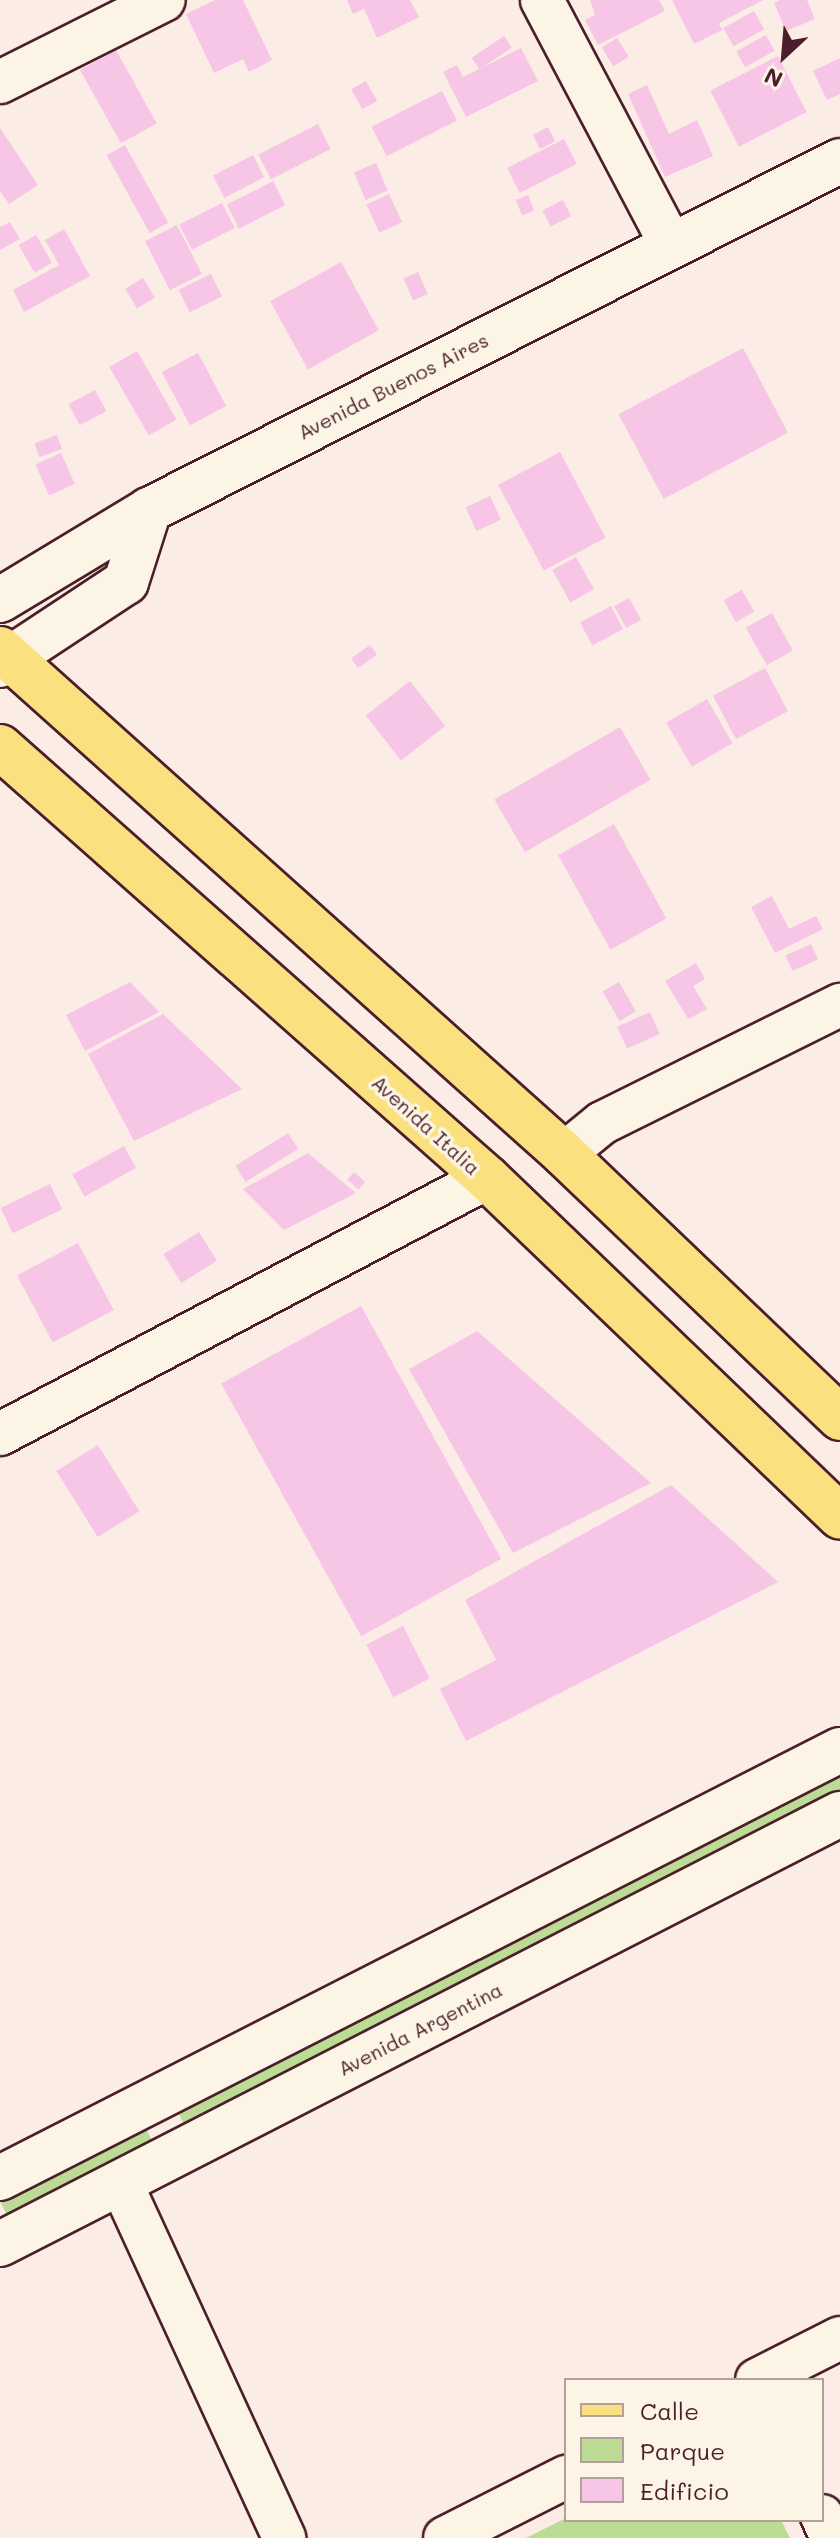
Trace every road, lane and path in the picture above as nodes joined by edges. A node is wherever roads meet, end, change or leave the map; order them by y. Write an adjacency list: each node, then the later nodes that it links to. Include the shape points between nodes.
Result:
1 (164, 0): 3 (street)
2 (542, 0): 5 (street)
3 (0, 82)
4 (840, 161): 5 (main road, Avenida Buenos Aires)
5 (671, 245): 6 (main road, Avenida Buenos Aires)
6 (149, 510): 7 (main road, Avenida Buenos Aires); 8 (main road, via 126,582)
7 (0, 600)
8 (4, 658): 11 (main road)
9 (0, 747): 12 (main road, Avenida Italia)
10 (840, 1005): 11 (street, via 602,1123)
11 (564, 1154): 13 (main road)
12 (487, 1178): 14 (street); 15 (main road, Avenida Italia)
13 (840, 1418)
14 (0, 1434)
15 (840, 1516)
16 (840, 1750): 18 (main road)
17 (840, 1814): 19 (main road, Avenida Argentina)
18 (0, 2178)
19 (121, 2183): 20 (main road, Avenida Argentina); 24 (street)
20 (0, 2244)
21 (840, 2338): 22 (street)
22 (763, 2378)
23 (564, 2478): 25 (street)
24 (284, 2538)
25 (445, 2538)

